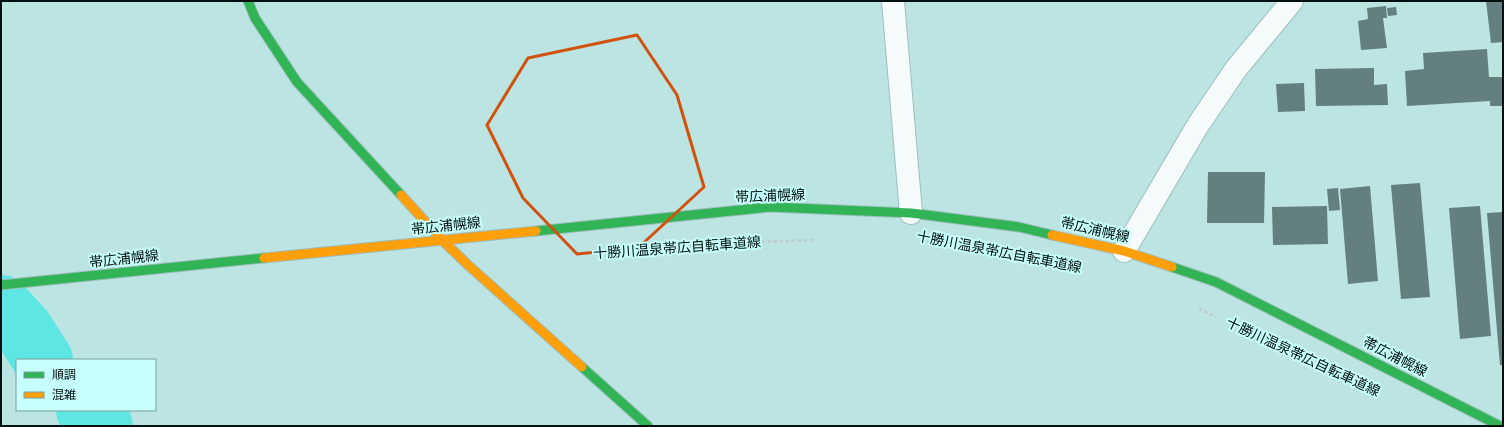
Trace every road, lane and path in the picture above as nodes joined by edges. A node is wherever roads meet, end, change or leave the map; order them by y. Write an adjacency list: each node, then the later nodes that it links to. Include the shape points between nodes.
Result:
1 (248, 1): 6 (main road, via 255,18 298,82)
2 (893, 1): 4 (street)
3 (1292, 1): 8 (street, via 1236,70 1198,125)
4 (911, 213): 6 (main road, 帯広浦幌線, via 770,207); 8 (main road, 帯広浦幌線, via 1019,227)
5 (816, 240): 7 (path, 十勝川温泉帯広自転車道線)
6 (443, 241): 9 (main road, 帯広浦幌線); 12 (main road)
7 (659, 249)
8 (1124, 251): 13 (main road, 帯広浦幌線, via 1216,282)
9 (1, 285)
10 (1197, 308): 11 (path, 十勝川温泉帯広自転車道線)
11 (1218, 318)
12 (648, 426)
13 (1500, 426)

